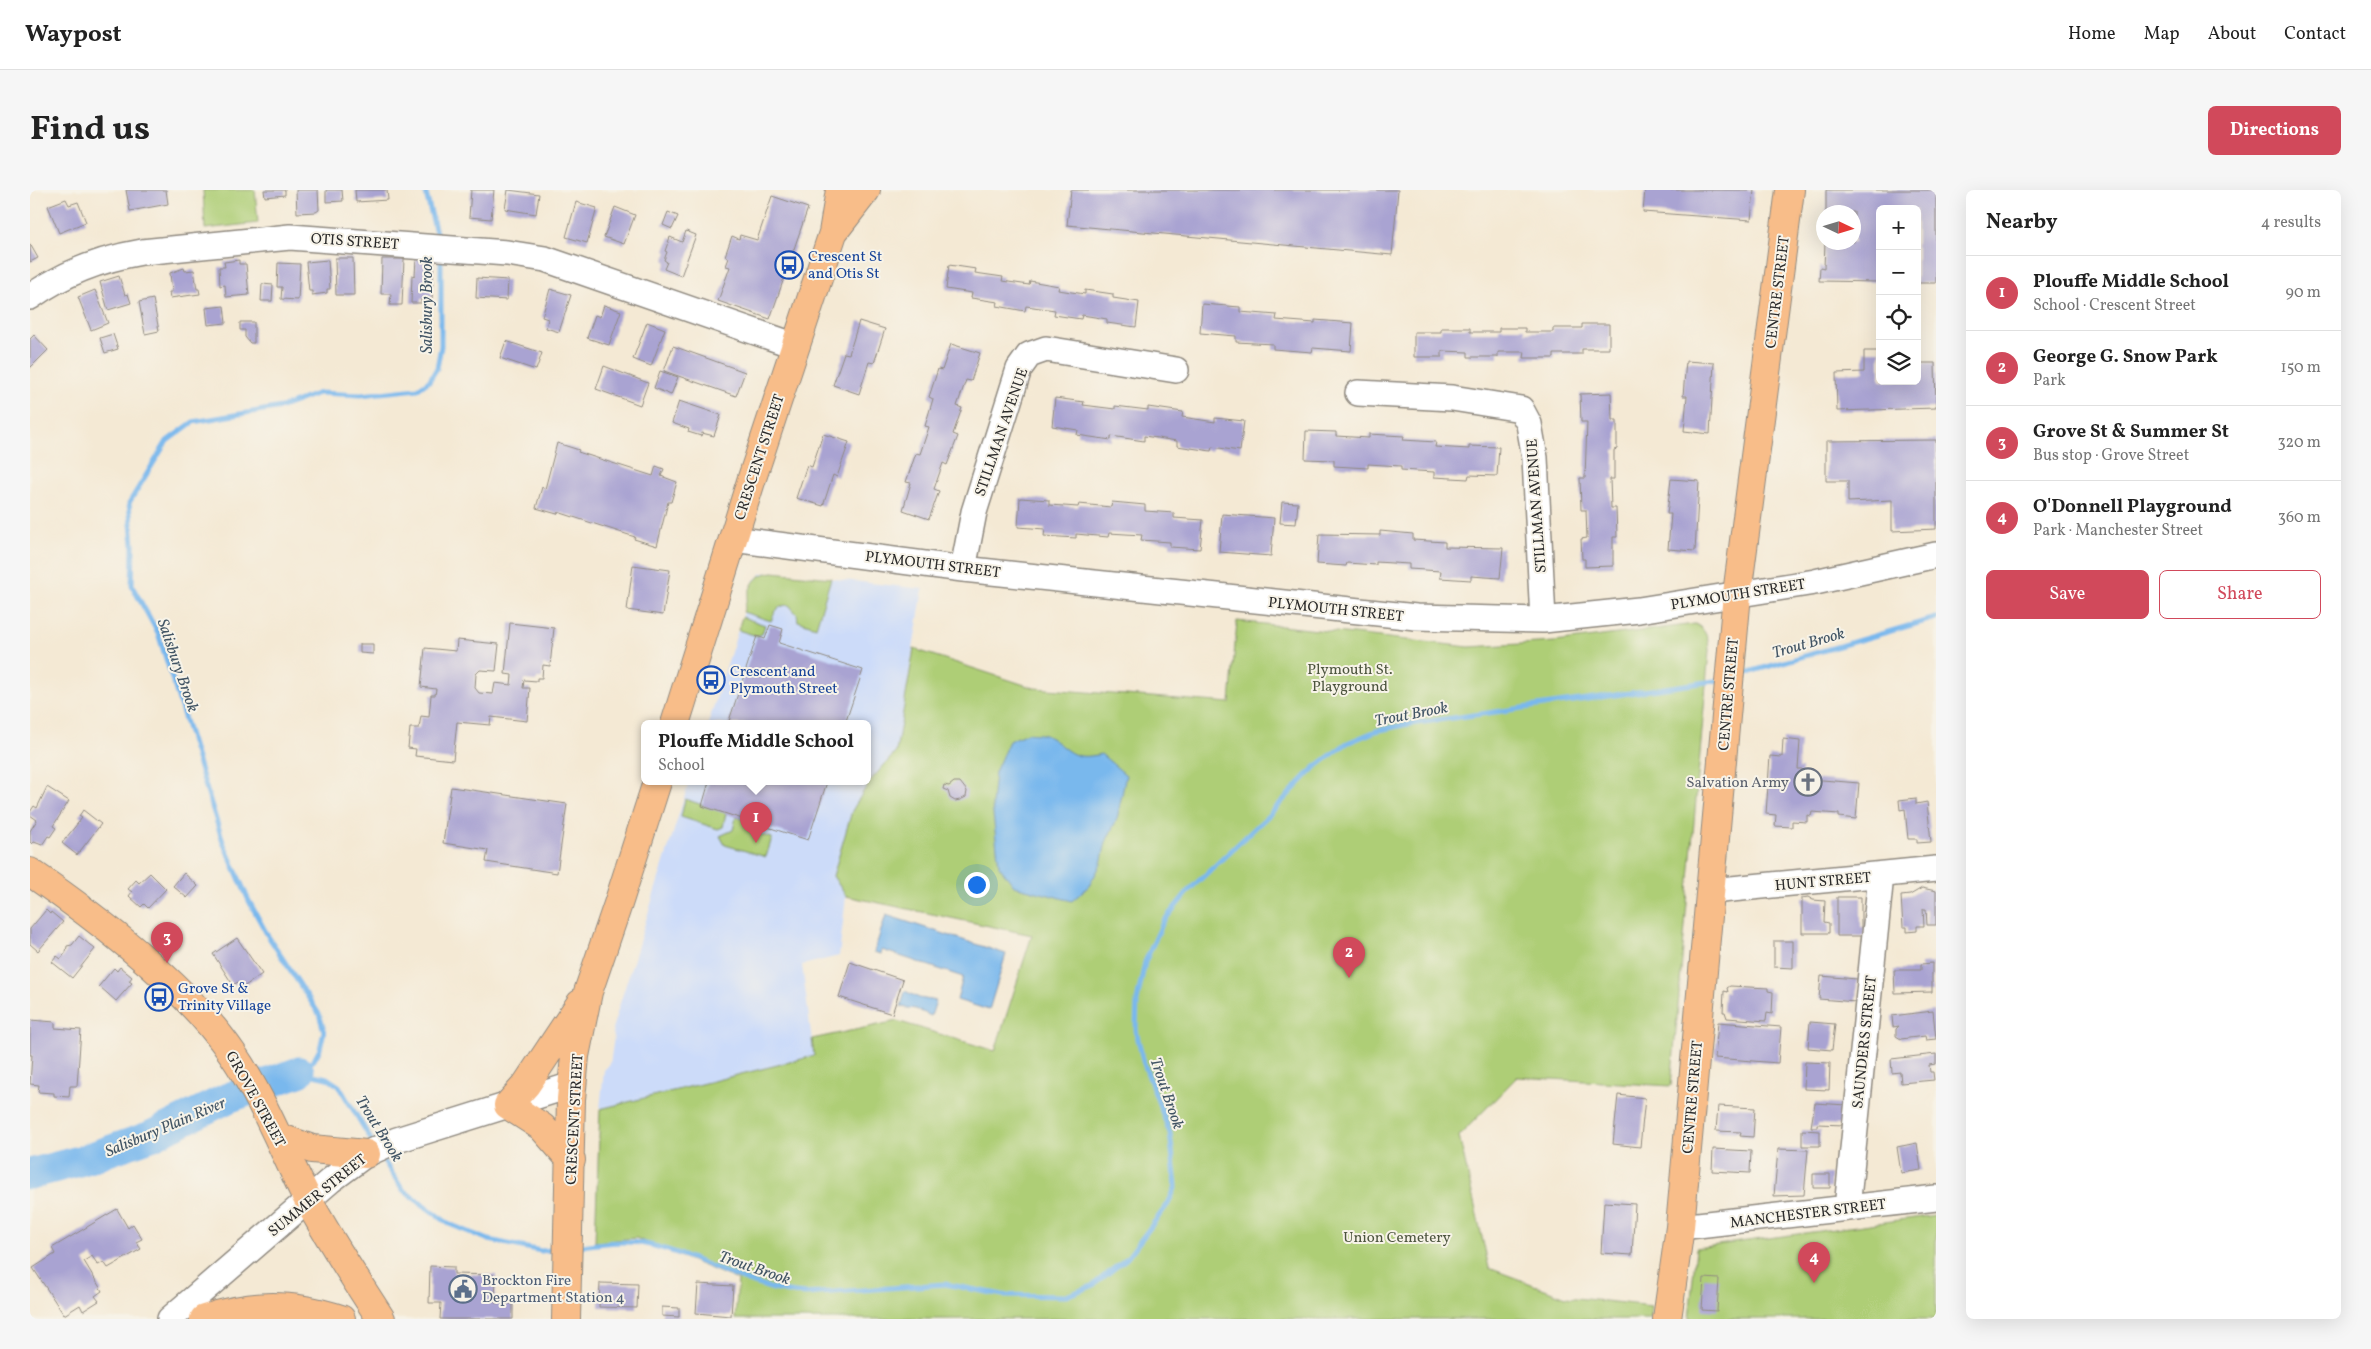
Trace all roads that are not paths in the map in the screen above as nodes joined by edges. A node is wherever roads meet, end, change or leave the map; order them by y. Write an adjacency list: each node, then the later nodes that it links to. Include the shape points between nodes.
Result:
1 (840, 190): 4 (main road, CRESCENT STREET)
2 (866, 190): 4 (main road)
3 (1790, 190): 12 (main road, CENTRE STREET)
4 (833, 233): 6 (main road, CRESCENT STREET)
5 (30, 297): 6 (street, OTIS STREET, via 78,270 142,252 290,237 423,245 545,259)
6 (796, 346): 9 (main road, CRESCENT STREET)
7 (1176, 370): 11 (street, STILLMAN AVENUE, via 1046,349 1029,355 1019,369 974,512)
8 (1358, 393): 13 (street, STILLMAN AVENUE, via 1452,398 1521,409 1529,424 1535,458)
9 (733, 539): 11 (street, PLYMOUTH STREET); 14 (main road, CRESCENT STREET)
10 (1936, 555): 12 (street, PLYMOUTH STREET, via 1815,582)
11 (963, 569): 13 (street, PLYMOUTH STREET, via 1416,617)
12 (1737, 594): 13 (street, PLYMOUTH STREET, via 1638,610); 19 (main road, CENTRE STREET)
13 (1543, 620)
14 (676, 720)
15 (656, 785): 20 (main road, CRESCENT STREET)
16 (1936, 869): 18 (street, HUNT STREET)
17 (30, 872): 23 (main road, GROVE STREET, via 95,920 169,983 210,1024 244,1071)
18 (1881, 875): 19 (street, HUNT STREET); 28 (street, SAUNDERS STREET)
19 (1711, 891): 29 (main road, CENTRE STREET)
20 (588, 992): 21 (main road, CRESCENT STREET); 22 (main road, via 526,1085)
21 (572, 1085): 22 (street, SUMMER STREET); 25 (main road, CRESCENT STREET)
22 (508, 1104): 24 (street, SUMMER STREET, via 397,1140); 25 (main road, via 542,1128)
23 (278, 1137): 24 (main road, via 312,1149); 27 (main road, GROVE STREET)
24 (366, 1154): 27 (street, SUMMER STREET)
25 (571, 1160): 34 (main road, CRESCENT STREET)
26 (1936, 1198): 28 (street, MANCHESTER STREET)
27 (309, 1201): 30 (street, SUMMER STREET); 33 (main road, GROVE STREET)
28 (1847, 1208): 29 (street, MANCHESTER STREET)
29 (1680, 1227): 35 (main road, CENTRE STREET)
30 (170, 1319)
31 (204, 1319): 32 (main road, via 223,1313 285,1306)
32 (341, 1319)
33 (382, 1319)
34 (566, 1319)
35 (1667, 1319)

